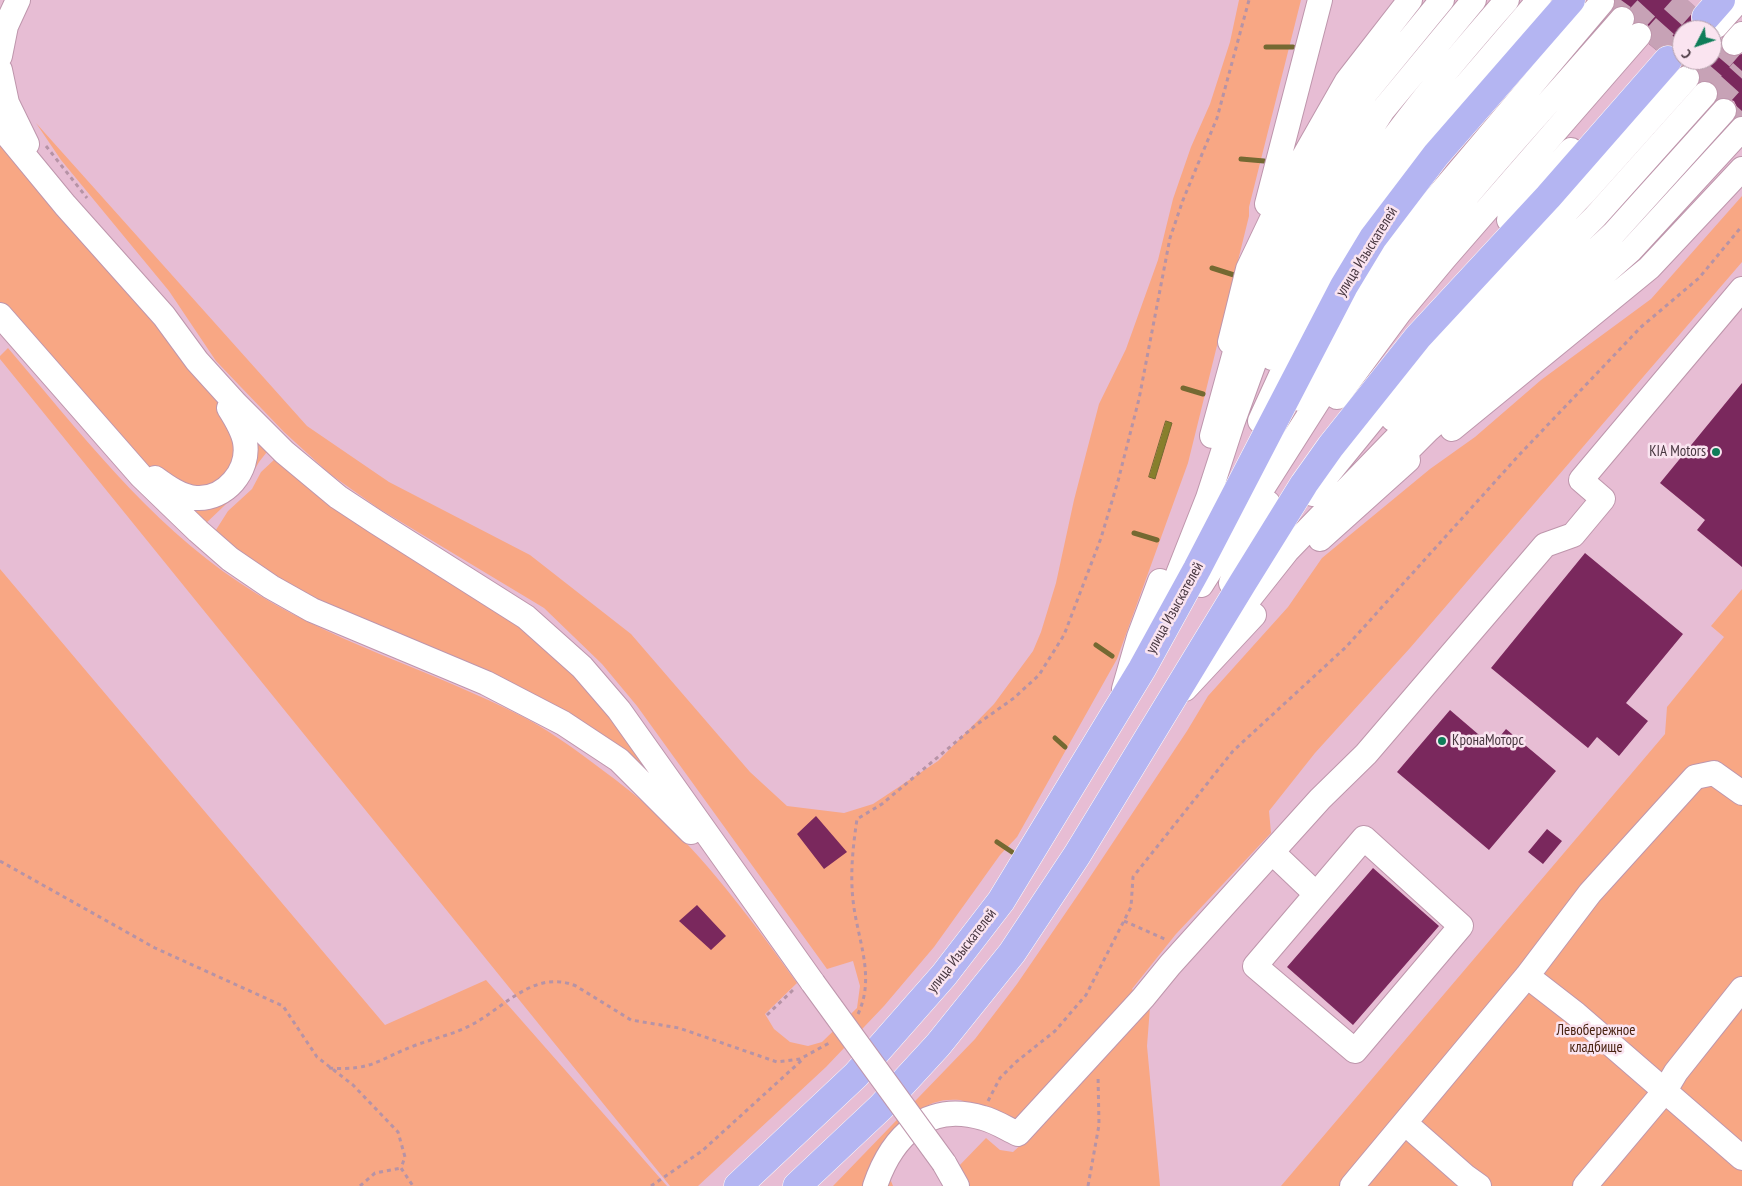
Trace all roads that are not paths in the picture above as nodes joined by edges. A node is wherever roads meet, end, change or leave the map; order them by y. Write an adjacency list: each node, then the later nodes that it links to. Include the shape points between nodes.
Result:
1 (18, 0): 17 (street, via 6,26)
2 (1320, 0): 25 (street)
3 (1410, 0): 25 (street, via 1348,81 1290,181)
4 (1426, 0): 29 (street, via 1356,87 1297,187 1259,269)
5 (1442, 0): 30 (street, via 1365,94 1305,194 1267,276)
6 (1456, 0): 30 (street, via 1374,102 1312,201 1273,280)
7 (1474, 0): 30 (street, via 1383,110 1320,208 1281,288)
8 (1490, 0): 30 (street, via 1392,118 1328,215 1289,294)
9 (1507, 0): 30 (street, via 1401,126 1336,221 1296,301)
10 (1522, 0): 30 (street, via 1409,133 1344,229)
11 (1539, 0): 30 (street, via 1418,140 1350,235)
12 (1555, 0): 30 (street, via 1429,148 1358,241 1318,318)
13 (1571, 0): 30 (highway, улица Изыскателей, via 1436,155 1390,214 1344,286)
14 (1739, 0): 16 (street)
15 (1742, 17): 16 (street)
16 (1719, 20)
17 (0, 56)
18 (1668, 61): 24 (street); 24 (street); 24 (street); 32 (highway); 32 (street, via 1604,226 1409,414); 34 (street, via 1631,250)
19 (0, 70): 23 (street, via 3,90 22,134)
20 (0, 126): 23 (street)
21 (1742, 148): 33 (street, via 1639,258)
22 (1742, 169): 33 (street, via 1649,268)
23 (65, 205): 28 (street, via 164,316)
24 (1431, 248): 32 (street, via 1399,313); 32 (street, via 1386,280 1356,328); 35 (street, via 1349,298 1311,377)
25 (1248, 269): 29 (street, via 1232,330)
26 (1742, 289): 39 (street, via 1580,480 1603,499 1573,535 1545,545 1366,754 1320,799)
27 (0, 315): 31 (street)
28 (198, 361): 31 (street, via 238,423 245,442 242,469 225,489 202,498 186,496 142,470); 42 (street, via 242,411 308,472 376,522 526,617 582,667 619,710)
29 (1221, 398): 30 (street)
30 (1249, 417): 35 (highway, улица Изыскателей); 35 (street); 36 (street, via 1208,498 1161,617)
31 (105, 438): 42 (street, via 203,536 271,587 347,626 486,683 563,723 618,760 671,810 723,867)
32 (1326, 443): 35 (street); 37 (highway, via 1268,547); 37 (street, via 1267,504 1220,608)
33 (1376, 489): 34 (street)
34 (1315, 533): 37 (street, via 1211,663)
35 (1196, 582): 36 (highway, улица Изыскателей)
36 (1118, 707): 47 (highway, улица Изыскателей, via 1011,885 973,939 912,1014 856,1075)
37 (1165, 708): 48 (highway, via 1077,856 1012,953 944,1038 887,1101)
38 (1742, 793): 41 (street, via 1714,773 1694,777 1590,894)
39 (1273, 853): 40 (street); 49 (street, via 1018,1134 982,1118 951,1113 934,1115 914,1127 892,1149)
40 (1316, 894): 40 (street, via 1364,838 1461,926 1355,1051 1256,966)
41 (1527, 976): 44 (street, via 1576,1014); 45 (street)
42 (806, 983): 50 (street, bridge, via 944,1163)
43 (1742, 989): 44 (street, via 1676,1072)
44 (1664, 1092): 46 (street); 53 (street)
45 (1406, 1124): 51 (street); 52 (street)
46 (1742, 1158)
47 (738, 1186)
48 (797, 1186)
49 (875, 1186)
50 (957, 1186)
51 (1352, 1186)
52 (1479, 1186)
53 (1585, 1186)

